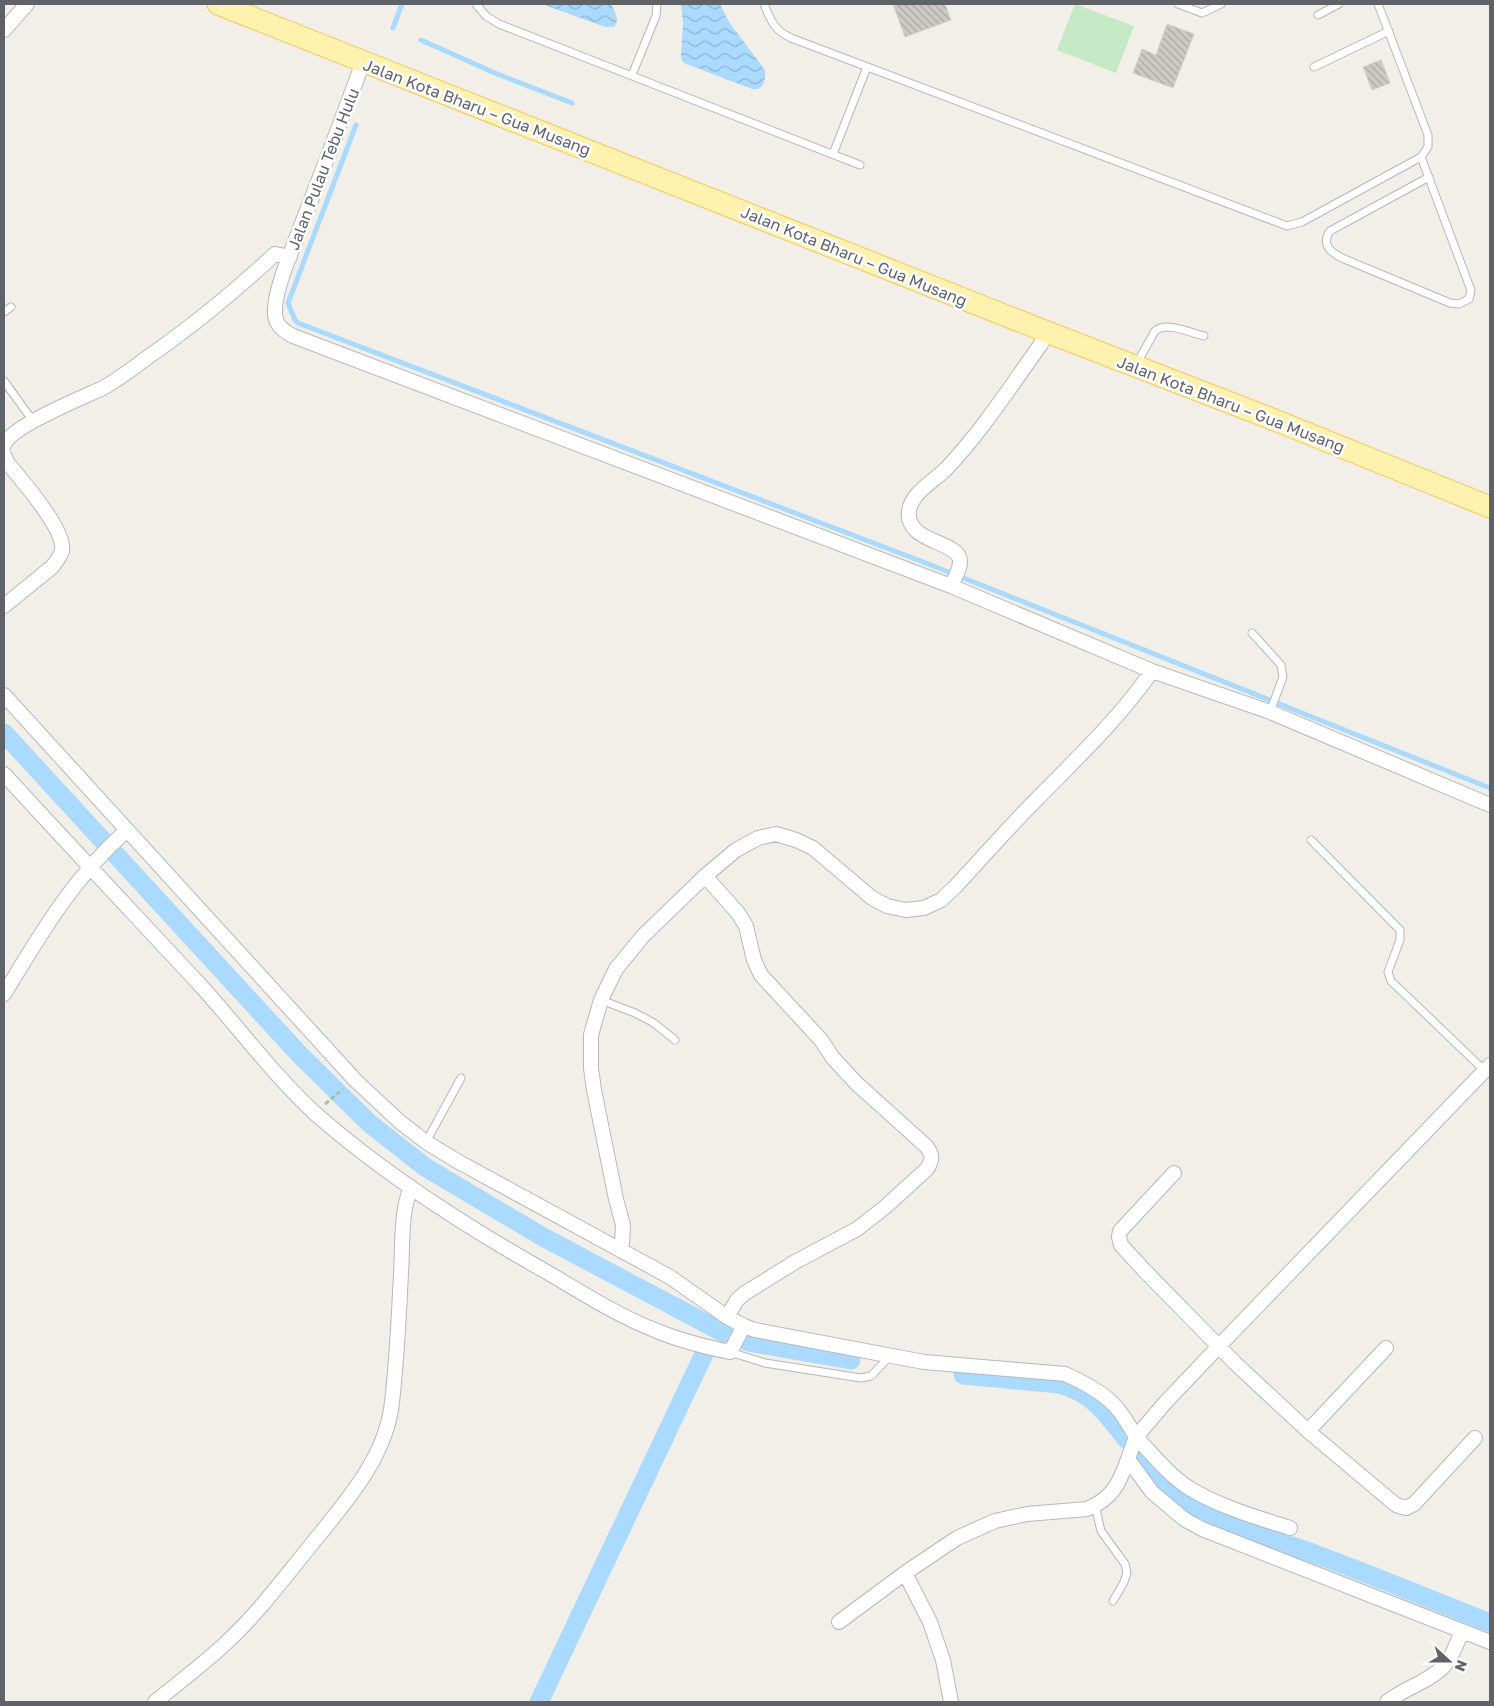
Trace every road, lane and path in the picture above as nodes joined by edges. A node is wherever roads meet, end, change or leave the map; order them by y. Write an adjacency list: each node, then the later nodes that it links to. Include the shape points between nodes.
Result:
1 (27, 4): 11 (street)
2 (218, 4): 13 (main road, Jalan Kota Bharu – Gua Musang)
3 (476, 4): 16 (lane, via 499,24)
4 (657, 4): 16 (lane, via 656,16)
5 (764, 4): 14 (lane, via 781,33)
6 (1178, 4): 7 (lane, via 1202,13)
7 (1221, 4)
8 (1339, 4): 10 (lane)
9 (1378, 4): 12 (lane)
10 (1318, 15)
11 (4, 30)
12 (1389, 31): 15 (lane); 18 (lane, via 1428,134 1428,147)
13 (363, 62): 21 (street, Jalan Pulau Tebu Hulu); 24 (main road, Jalan Kota Bharu – Gua Musang)
14 (867, 67): 17 (lane); 18 (lane, via 1287,226 1302,222)
15 (1314, 67)
16 (632, 75): 17 (lane)
17 (833, 154): 19 (lane)
18 (1421, 157): 20 (lane)
19 (860, 165)
20 (1429, 177): 20 (lane, via 1471,290 1469,299 1463,303 1450,303 1342,258 1326,243 1330,231)
21 (290, 257): 28 (street, Jalan Pulau Tebu Hulu, via 275,254 177,337 111,384); 32 (street, via 274,312 277,324 293,336)
22 (11, 307): 23 (lane)
23 (4, 312)
24 (1047, 332): 26 (main road, Jalan Kota Bharu – Gua Musang); 32 (street, via 990,416 946,469 911,504 909,519 913,527 959,557 960,565)
25 (1204, 336): 26 (lane, via 1167,326 1159,327)
26 (1135, 366): 31 (main road, Jalan Kota Bharu – Gua Musang)
27 (4, 381): 28 (lane)
28 (33, 421): 29 (street, Jalan Pulau Tebu Hulu, via 11,434)
29 (4, 445)
30 (4, 455): 33 (street, via 54,524 62,550 52,567)
31 (1490, 507)
32 (952, 584): 35 (street)
33 (4, 606)
34 (1252, 633): 37 (lane, via 1281,665 1284,677)
35 (1152, 671): 37 (street); 43 (street, via 1100,735 955,887 941,900 924,908 906,910 887,906 872,898 813,848 776,834 758,838 736,850)
36 (4, 695): 40 (street)
37 (1271, 710): 39 (street)
38 (4, 774): 42 (street)
39 (1490, 805)
40 (124, 832): 42 (street); 51 (street, via 355,1080)
41 (1311, 840): 47 (lane, via 1400,930 1400,940 1388,972 1391,981)
42 (91, 866): 44 (street, via 63,899); 53 (street, via 292,1091 330,1126)
43 (705, 876): 45 (street, via 643,936 616,969); 55 (street, via 738,912 746,926 761,975 856,1083 932,1154 927,1169 884,1208 857,1228 744,1293)
44 (4, 994)
45 (601, 1000): 46 (lane, via 654,1023); 54 (street, via 591,1035 591,1068 623,1225)
46 (675, 1040)
47 (1488, 1068): 57 (street)
48 (460, 1078): 51 (lane)
49 (348, 1086): 50 (path)
50 (321, 1108)
51 (426, 1142): 54 (street)
52 (1174, 1173): 57 (street, via 1126,1223 1119,1237 1143,1269)
53 (411, 1187): 59 (street, via 469,1226 637,1322 659,1332); 72 (street, via 404,1218 392,1404 379,1449 352,1494 263,1605 225,1644)
54 (620, 1250): 55 (street, via 670,1277)
55 (727, 1317): 56 (street)
56 (744, 1326): 59 (street); 60 (street)
57 (1219, 1346): 61 (street); 62 (street)
58 (1386, 1348): 61 (street)
59 (730, 1352): 60 (lane, via 765,1363 861,1378 871,1376)
60 (891, 1355): 62 (street, via 924,1362 1065,1374 1116,1406)
61 (1308, 1431): 63 (street, via 1396,1505 1406,1508 1414,1504)
62 (1136, 1437): 64 (street); 66 (street, via 1188,1487 1212,1501)
63 (1475, 1438)
64 (1128, 1459): 65 (street, via 1120,1482 1107,1498); 70 (street, via 1152,1492 1184,1519 1202,1529)
65 (1095, 1506): 67 (street, via 995,1521 958,1538); 68 (lane, via 1101,1531 1125,1564 1127,1573)
66 (1290, 1528)
67 (905, 1574): 69 (street); 73 (street, via 930,1622)
68 (1113, 1601)
69 (839, 1622)
70 (1462, 1630): 71 (street); 74 (street, via 1446,1665)
71 (1490, 1642)
72 (154, 1702)
73 (952, 1702)
74 (1387, 1702)

